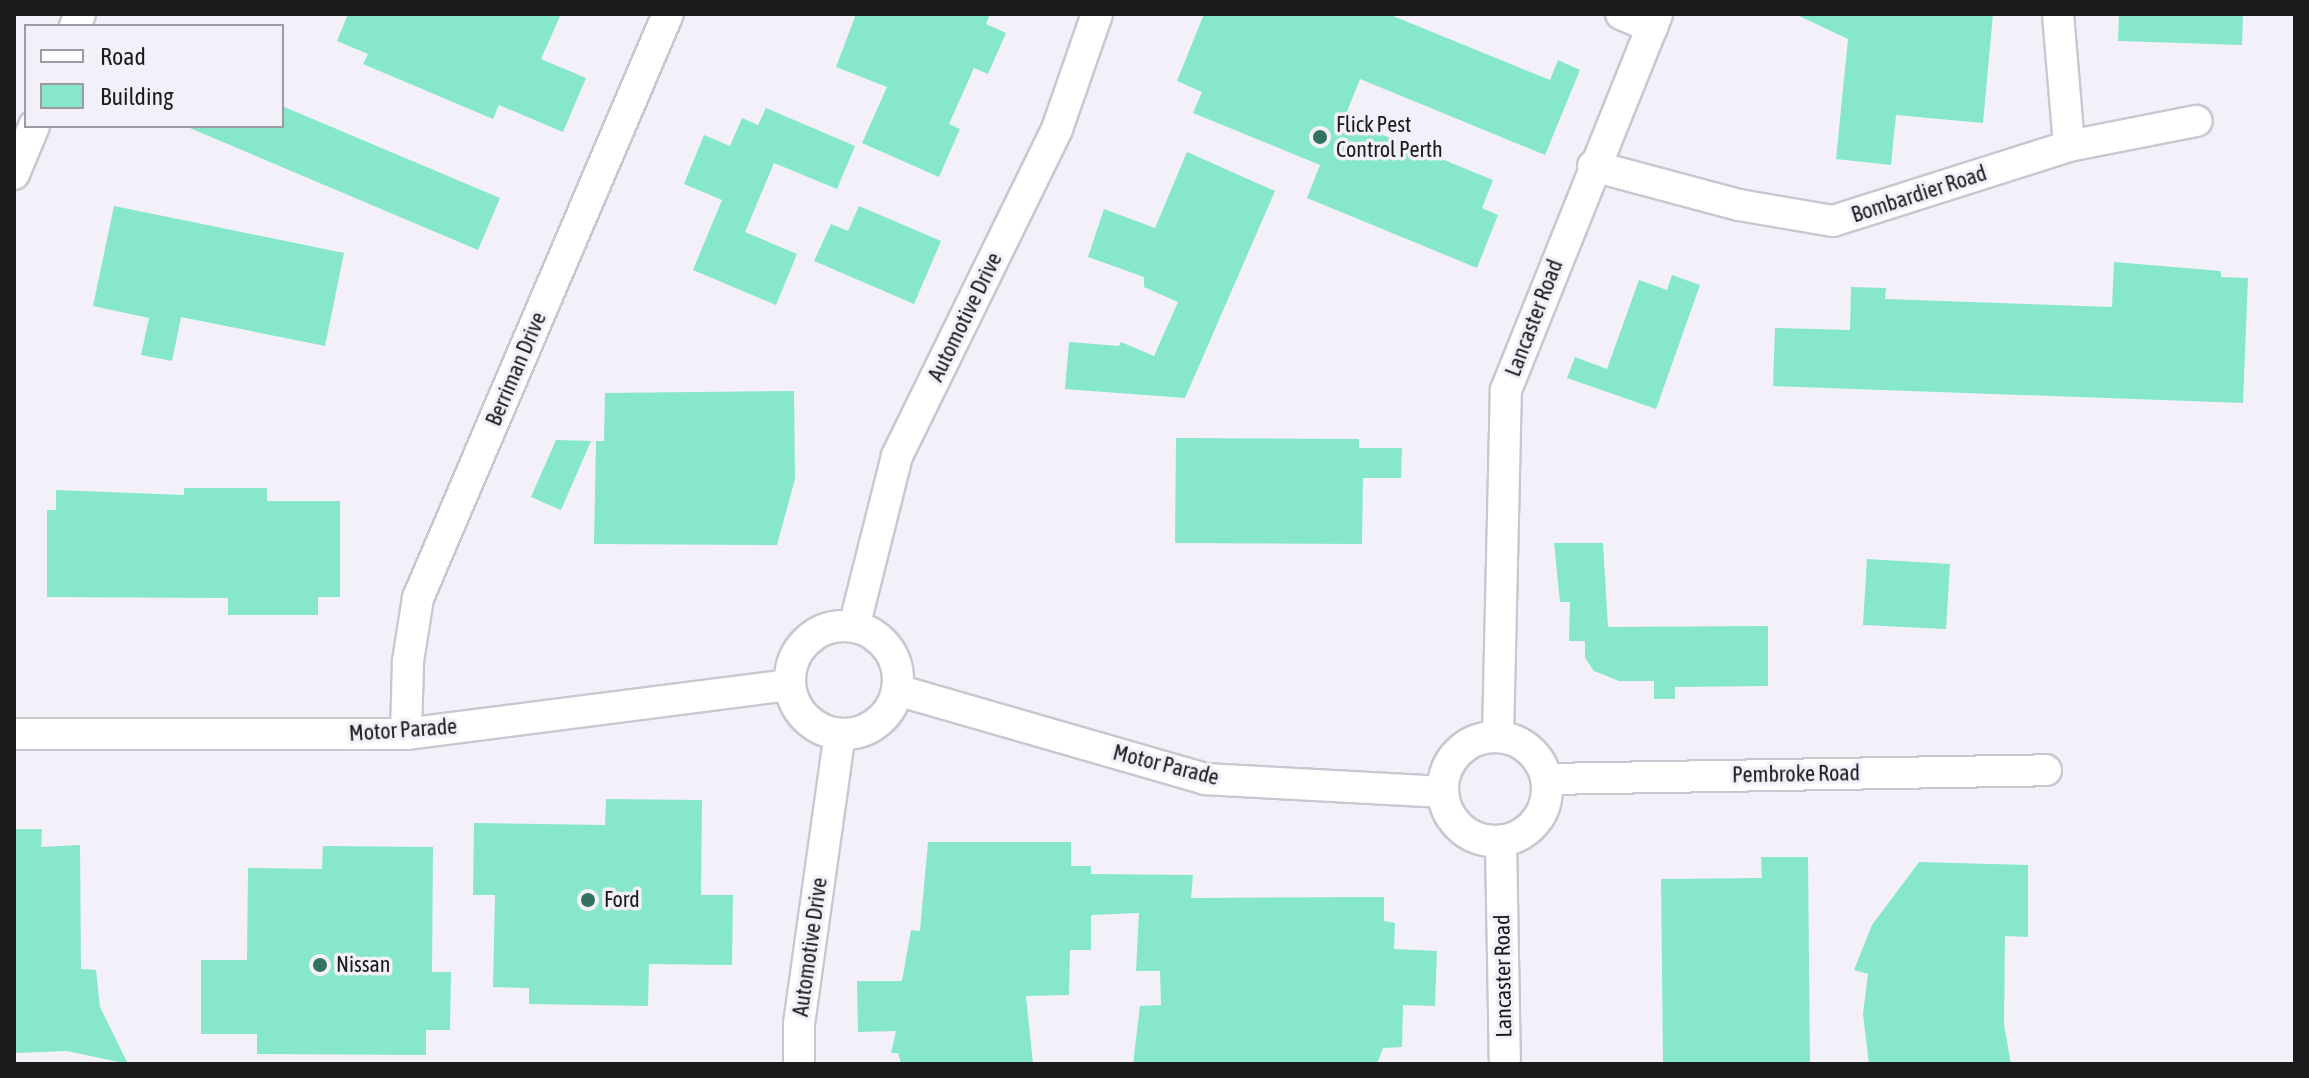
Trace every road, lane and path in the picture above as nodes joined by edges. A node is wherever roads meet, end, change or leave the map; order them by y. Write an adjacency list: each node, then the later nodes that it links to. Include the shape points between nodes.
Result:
1 (668, 14): 15 (street, Berriman Drive, via 418,598 408,661)
2 (1097, 14): 11 (street, Automotive Drive, via 1057,129 897,456)
3 (1621, 14): 5 (street)
4 (2058, 14): 8 (street)
5 (1654, 21): 9 (street, Lancaster Road)
6 (2197, 121): 8 (street, Bombardier Road)
7 (33, 128): 10 (street)
8 (2069, 146): 9 (street, Bombardier Road, via 1833,221 1739,205)
9 (1593, 166): 17 (street, Lancaster Road, via 1506,390)
10 (14, 174)
11 (854, 627): 12 (street, via 816,633 792,665); 13 (street, via 874,634 889,649 897,669)
12 (790, 685): 15 (street, Motor Parade); 16 (street, via 806,719)
13 (897, 690): 16 (street, via 877,723); 20 (street, Motor Parade, via 1205,779)
14 (14, 734): 15 (street, Motor Parade)
15 (406, 734)
16 (840, 734): 22 (street, Automotive Drive, via 799,1024)
17 (1498, 737): 19 (street, via 1530,749); 20 (street, via 1481,739 1459,753 1445,775)
18 (2046, 770): 19 (street, Pembroke Road)
19 (1547, 779): 21 (street, via 1542,813 1517,836)
20 (1443, 792): 21 (street, via 1447,809 1462,828 1484,840)
21 (1501, 841): 23 (street, Lancaster Road)
22 (799, 1064)
23 (1505, 1064)

